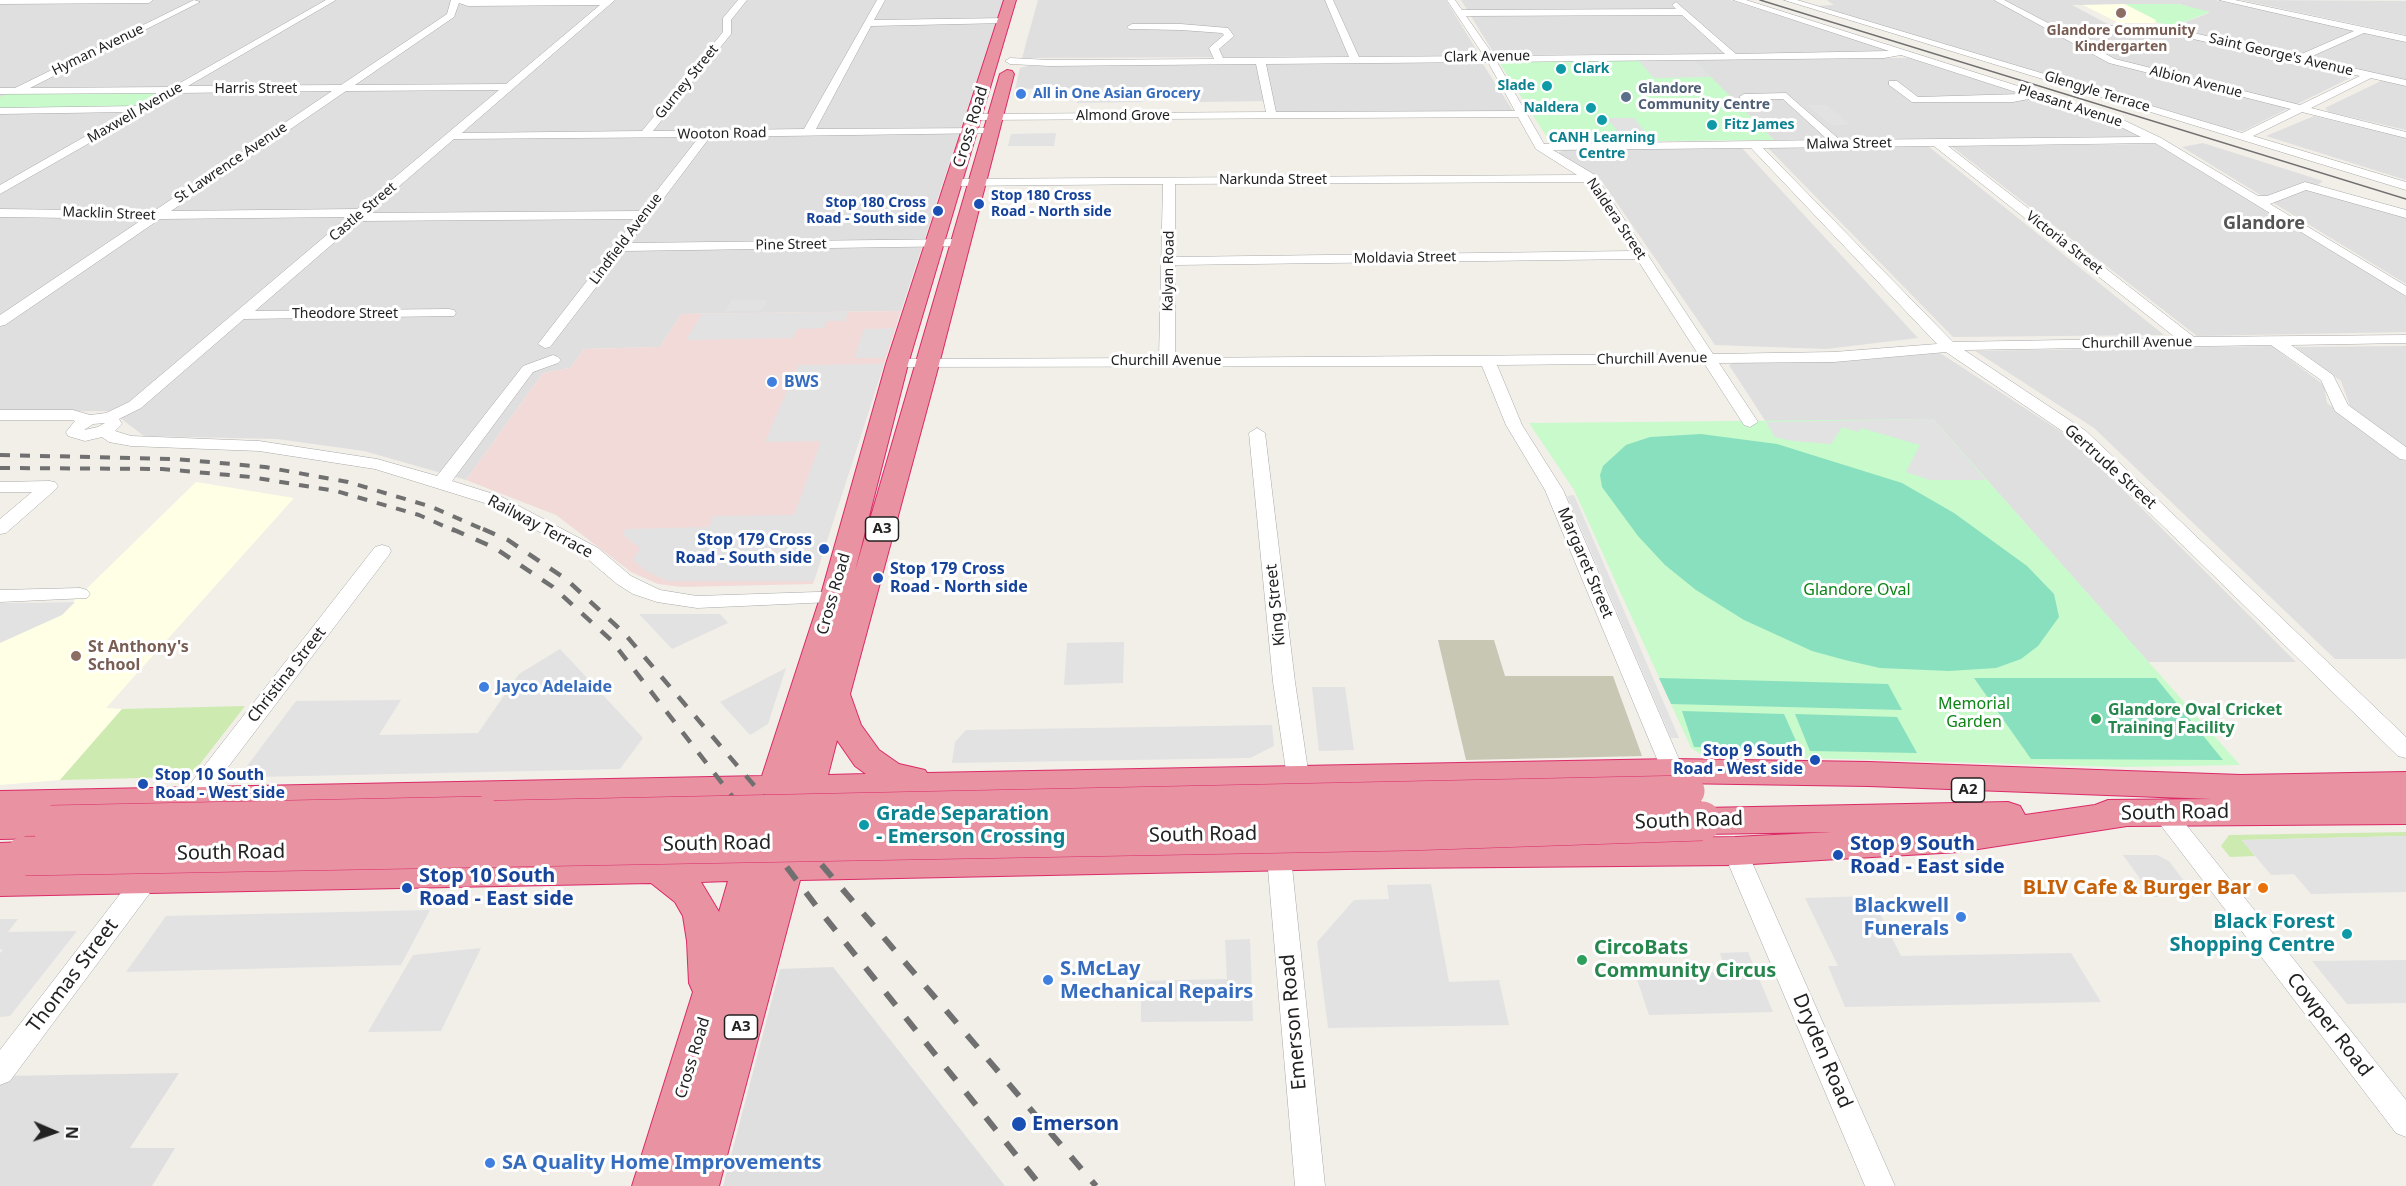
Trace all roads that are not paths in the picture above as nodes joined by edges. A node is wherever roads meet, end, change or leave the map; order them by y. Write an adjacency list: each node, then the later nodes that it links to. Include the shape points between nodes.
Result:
1 (69, 0): 2 (street); 17 (street)
2 (149, 0)
3 (207, 0): 18 (street, Hyman Avenue)
4 (332, 0): 43 (street, Maxwell Avenue)
5 (459, 0): 19 (street); 42 (street, St Lawrence Avenue, via 451,15)
6 (743, 0): 60 (street, Gurney Street, via 726,20 728,32)
7 (881, 0): 24 (street)
8 (1010, 0): 23 (highway, Cross Road / A3)
9 (1329, 0): 33 (street)
10 (1451, 0): 22 (street)
11 (1671, 0): 21 (street)
12 (1737, 0): 29 (street, Pleasant Avenue)
13 (1788, 0): 63 (street, Glengyle Terrace)
14 (1998, 0): 26 (street, Albion Avenue)
15 (2223, 0): 27 (street)
16 (0, 1): 17 (street)
17 (33, 1): 20 (street)
18 (194, 1): 45 (street, Hyman Avenue)
19 (610, 1): 41 (street, Castle Street)
20 (11, 10)
21 (1684, 12): 22 (street); 30 (street)
22 (1459, 13): 32 (street)
23 (1005, 20): 24 (street); 37 (highway, Cross Road / A3)
24 (867, 23): 58 (street)
25 (1132, 27): 35 (street, via 1225,30 1229,36 1214,48)
26 (2048, 28): 34 (street, Saint George's Avenue, via 2166,30); 51 (street, Albion Avenue, via 2112,61)
27 (2363, 30): 28 (street); 34 (street)
28 (2406, 39)
29 (1902, 52): 30 (street, Clark Avenue); 46 (street, Pleasant Avenue)
30 (1731, 55): 32 (street, Clark Avenue)
31 (1012, 56): 35 (street, Clark Avenue, via 1072,61); 37 (street, Clark Avenue); 57 (highway, Cross Road / A3)
32 (1490, 57): 33 (street, Clark Avenue); 54 (street)
33 (1355, 59): 36 (street, Clark Avenue)
34 (2299, 59): 38 (street, Saint George's Avenue)
35 (1219, 60): 36 (street, Clark Avenue)
36 (1260, 60): 55 (street)
37 (992, 61): 56 (highway, Cross Road / A3)
38 (2370, 75): 40 (street, Saint George's Avenue); 51 (street)
39 (1893, 83): 49 (street)
40 (2406, 83)
41 (511, 87): 42 (street, Harris Street); 62 (street, Castle Street)
42 (341, 88): 43 (street, Harris Street); 79 (street, St Lawrence Avenue)
43 (176, 90): 45 (street, Harris Street); 50 (street, Maxwell Avenue)
44 (0, 91): 45 (street, Harris Street)
45 (14, 91): 48 (street, Hyman Avenue)
46 (2035, 94): 49 (street, via 2013,99); 64 (street, Pleasant Avenue, via 2115,120)
47 (1744, 97): 66 (street, via 1786,96)
48 (0, 98)
49 (1916, 100): 53 (street)
50 (142, 109): 52 (street); 74 (street, Maxwell Avenue)
51 (2302, 109): 61 (street, Albion Avenue); 63 (street)
52 (0, 111)
53 (1931, 112)
54 (1522, 114): 55 (street, Almond Grove); 68 (street)
55 (1272, 116): 57 (street, Almond Grove)
56 (972, 124): 57 (street, Wooton Road); 58 (street, Wooton Road); 71 (highway, Cross Road / A3)
57 (993, 124): 72 (highway, Cross Road / A3)
58 (808, 133): 59 (street, Wooton Road)
59 (707, 134): 60 (street, Wooton Road); 77 (street, Lindfield Avenue)
60 (644, 135): 62 (street, Wooton Road)
61 (2406, 135)
62 (452, 136): 80 (street, Castle Street)
63 (2246, 136): 73 (street, Glengyle Terrace)
64 (2157, 140): 65 (street, Malwa Street); 75 (street, Pleasant Avenue)
65 (1937, 143): 66 (street, Malwa Street); 92 (street, Victoria Street)
66 (1838, 144): 67 (street, Malwa Street)
67 (1754, 145): 68 (street, Malwa Street); 94 (street, Gertrude Street)
68 (1540, 147): 69 (street, Naldera Street)
69 (1591, 178): 70 (street, Narkunda Street); 84 (street, Naldera Street)
70 (1170, 181): 72 (street, Narkunda Street); 85 (street, Kalyan Road)
71 (954, 182): 72 (street, Narkunda Street); 81 (highway, Cross Road / A3)
72 (977, 182): 82 (highway, Cross Road / A3)
73 (2406, 186)
74 (0, 190)
75 (2256, 200): 78 (street, via 2269,200 2305,186); 86 (street, Pleasant Avenue)
76 (0, 213): 79 (street, Macklin Street)
77 (644, 214): 80 (street, Macklin Street); 83 (street, Lindfield Avenue)
78 (2406, 214)
79 (155, 215): 80 (street, Macklin Street); 89 (street, St Lawrence Avenue)
80 (360, 215): 88 (street, Castle Street)
81 (935, 243): 82 (street, Pine Street); 83 (street, Pine Street); 99 (highway, Cross Road / A3)
82 (962, 243): 100 (highway, Cross Road / A3)
83 (620, 247): 93 (street, Lindfield Avenue)
84 (1640, 255): 85 (street, Moldavia Street); 95 (street, Naldera Street)
85 (1170, 261): 97 (street, Kalyan Road)
86 (2406, 291)
87 (448, 313): 88 (street, Theodore Street)
88 (242, 315): 103 (street, Castle Street, via 135,405)
89 (0, 322)
90 (2406, 339): 91 (street, Churchill Avenue)
91 (2276, 341): 92 (street, Churchill Avenue); 105 (street, via 2328,378 2341,408)
92 (2192, 343): 94 (street, Churchill Avenue)
93 (544, 344)
94 (1949, 347): 95 (street, Churchill Avenue, via 1834,357); 114 (street, Gertrude Street, via 2080,435)
95 (1710, 359): 98 (street, Churchill Avenue); 102 (street, Naldera Street)
96 (553, 360): 106 (street, via 528,369)
97 (1167, 361): 98 (street, Churchill Avenue); 100 (street, Churchill Avenue)
98 (1488, 361): 120 (street, Margaret Street, via 1514,425 1554,490)
99 (897, 364): 100 (street, Churchill Avenue); 112 (highway, Cross Road / A3)
100 (928, 364): 112 (highway, Cross Road / A3)
101 (0, 415): 103 (street, Railway Terrace, via 73,415)
102 (1750, 422)
103 (101, 423): 106 (street, Railway Terrace, via 115,438 131,441 269,447 377,464)
104 (1257, 433): 115 (street, King Street)
105 (2406, 455)
106 (441, 483): 112 (street, Railway Terrace, via 494,500 591,552 624,580 657,596 697,602)
107 (0, 487): 108 (street, via 50,486)
108 (0, 529)
109 (382, 551): 121 (street, Christina Street)
110 (80, 594): 111 (street)
111 (0, 596)
112 (849, 597): 113 (highway, Cross Road / A3); 118 (highway, Cross Road / A3)
113 (834, 694): 116 (highway, via 846,728 867,758 890,774); 118 (highway, Cross Road / A3)
114 (2406, 750)
115 (1298, 777): 116 (highway); 120 (highway)
116 (936, 784): 118 (highway); 130 (highway)
117 (2406, 785): 120 (highway, South Road / A2)
118 (792, 788): 119 (highway); 131 (highway, Cross Road / A3)
119 (652, 791): 121 (highway); 132 (highway)
120 (1688, 794): 124 (highway, South Road / A2); 126 (highway, South Road / A2, bridge); 128 (highway, South Road / A2, bridge, via 1407,831)
121 (192, 798): 122 (highway)
122 (0, 804)
123 (2406, 811): 125 (highway, South Road / A2)
124 (2127, 813): 125 (highway, South Road / A2); 127 (highway, via 1959,838)
125 (2164, 813): 138 (street, Cowper Road)
126 (0, 826)
127 (1735, 850): 129 (highway); 142 (street, Dryden Road)
128 (12, 857)
129 (1279, 857): 130 (highway); 141 (street, Emerson Road)
130 (921, 864): 131 (highway)
131 (768, 868): 133 (highway); 136 (highway, Cross Road / A3); 140 (highway, Cross Road / A3)
132 (621, 870): 133 (highway); 134 (highway)
133 (661, 870): 136 (highway, via 688,892 701,914)
134 (146, 879): 135 (highway); 137 (street, Thomas Street)
135 (0, 881)
136 (709, 1003): 139 (highway, Cross Road / A3)
137 (0, 1072)
138 (2406, 1123)
139 (654, 1186)
140 (697, 1186)
141 (1310, 1186)
142 (1880, 1186)

